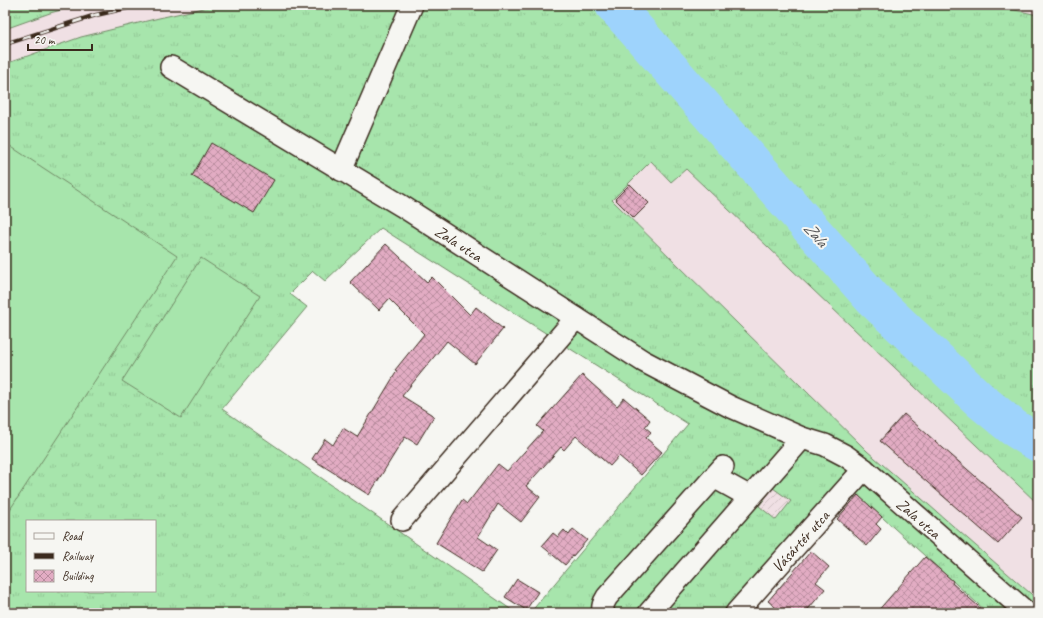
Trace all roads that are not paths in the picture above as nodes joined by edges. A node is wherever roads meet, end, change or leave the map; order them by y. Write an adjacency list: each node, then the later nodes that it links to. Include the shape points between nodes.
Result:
1 (412, 5): 3 (street)
2 (171, 67): 3 (street, Zala utca)
3 (341, 170): 4 (street, Zala utca, via 402,206)
4 (576, 318): 5 (street, Zala utca, via 643,361 722,402); 8 (street)
5 (802, 438): 6 (street, Zala utca, via 825,445); 7 (street)
6 (864, 469): 11 (street, Vásártér utca); 12 (street, Zala utca)
7 (750, 496): 9 (street, via 718,472 607,597); 10 (street)
8 (402, 520)
9 (604, 613)
10 (649, 613)
11 (736, 613)
12 (1027, 613)

